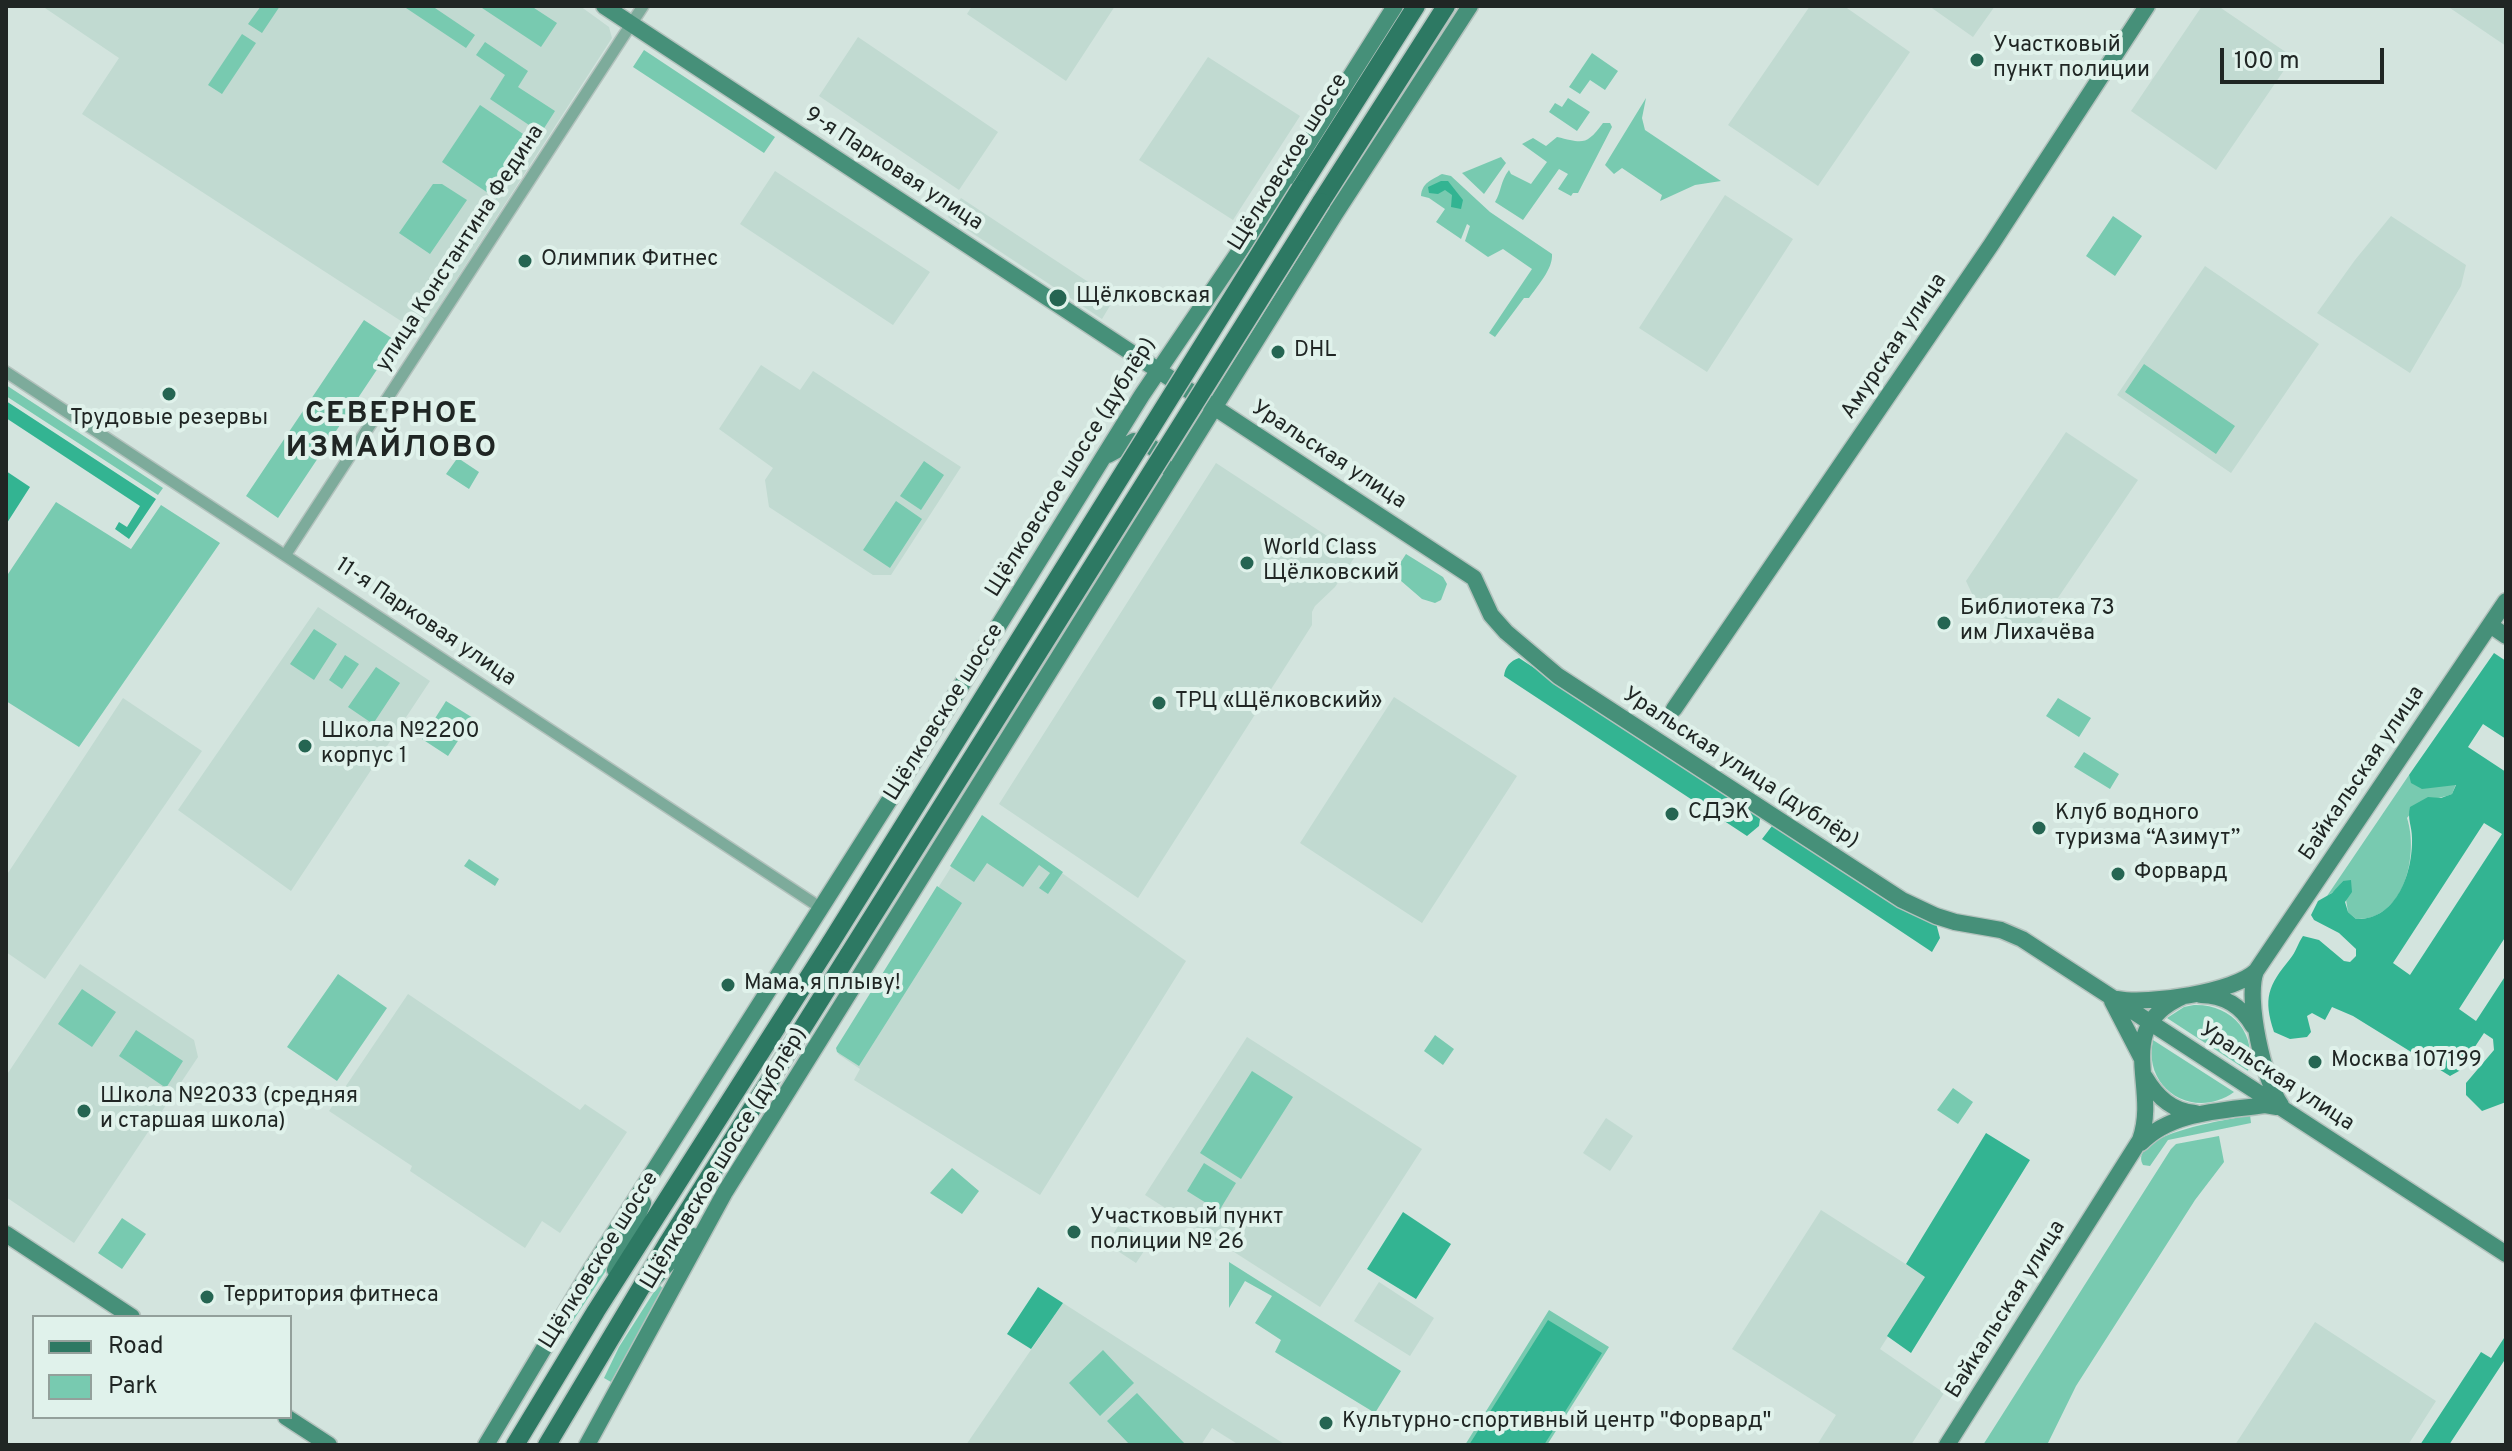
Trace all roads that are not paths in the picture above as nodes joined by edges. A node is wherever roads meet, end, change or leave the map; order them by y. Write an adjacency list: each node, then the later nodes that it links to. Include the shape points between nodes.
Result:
1 (604, 6): 8 (main road, 9-я Парковая улица)
2 (643, 6): 8 (street, улица Константина Федина)
3 (1395, 6): 9 (main road, Щёлковское шоссе (дублёр))
4 (1416, 6): 36 (main road, Щёлковское шоссе, bridge)
5 (1446, 6): 38 (main road, bridge)
6 (1470, 6): 11 (main road, Щёлковское шоссе (дублёр))
7 (2147, 6): 19 (main road, Амурская улица, via 1975,269)
8 (632, 24): 9 (main road, 9-я Парковая улица); 14 (street, улица Константина Федина)
9 (1158, 371): 11 (main road, Уральская улица); 12 (main road, Щёлковское шоссе (дублёр))
10 (6, 372): 14 (street, 11-я Парковая улица)
11 (1215, 409): 13 (main road, Щёлковское шоссе (дублёр)); 15 (main road, Уральская улица)
12 (1103, 458): 13 (main road, via 1134,441 1147,444 1163,459); 20 (main road, Щёлковское шоссе (дублёр))
13 (1162, 492): 33 (main road, Щёлковское шоссе (дублёр))
14 (286, 554): 20 (street, 11-я Парковая улица)
15 (1474, 578): 21 (main road, Уральская улица (дублёр), via 1491,615 1506,632 1571,685 1902,900 1936,916)
16 (2506, 601): 17 (main road, Байкальская улица)
17 (2490, 625): 18 (main road); 22 (main road, Байкальская улица)
18 (2506, 636)
19 (1674, 709)
20 (821, 908): 32 (main road, Щёлковское шоссе (дублёр))
21 (2022, 939): 23 (main road, Уральская улица)
22 (2256, 971): 24 (main road, via 2242,981); 26 (main road, via 2251,988)
23 (2102, 992): 24 (main road, via 2129,1001); 25 (main road, Уральская улица); 27 (main road, via 2115,1005)
24 (2188, 996): 25 (main road, via 2160,1010); 26 (main road, via 2208,994 2237,1006)
25 (2150, 1023): 27 (main road); 28 (main road, Уральская улица)
26 (2258, 1036): 28 (main road, via 2261,1056); 29 (main road, via 2273,1093)
27 (2141, 1061): 30 (main road, via 2145,1078 2162,1100); 31 (main road, via 2144,1130)
28 (2251, 1087): 29 (main road, Уральская улица); 30 (main road, via 2227,1108)
29 (2285, 1109): 30 (main road, via 2265,1105); 35 (main road, Уральская улица)
30 (2206, 1114): 31 (main road, via 2159,1128)
31 (2130, 1157): 45 (main road, Байкальская улица)
32 (659, 1165): 36 (main road); 41 (main road, Щёлковское шоссе (дублёр))
33 (725, 1192): 38 (main road); 44 (main road, Щёлковское шоссе (дублёр))
34 (6, 1234): 37 (main road)
35 (2506, 1254)
36 (596, 1311): 42 (main road, Щёлковское шоссе)
37 (129, 1315)
38 (621, 1320): 43 (main road)
39 (289, 1419): 40 (main road)
40 (329, 1445)
41 (486, 1445)
42 (515, 1445)
43 (547, 1445)
44 (587, 1445)
45 (1947, 1445)

